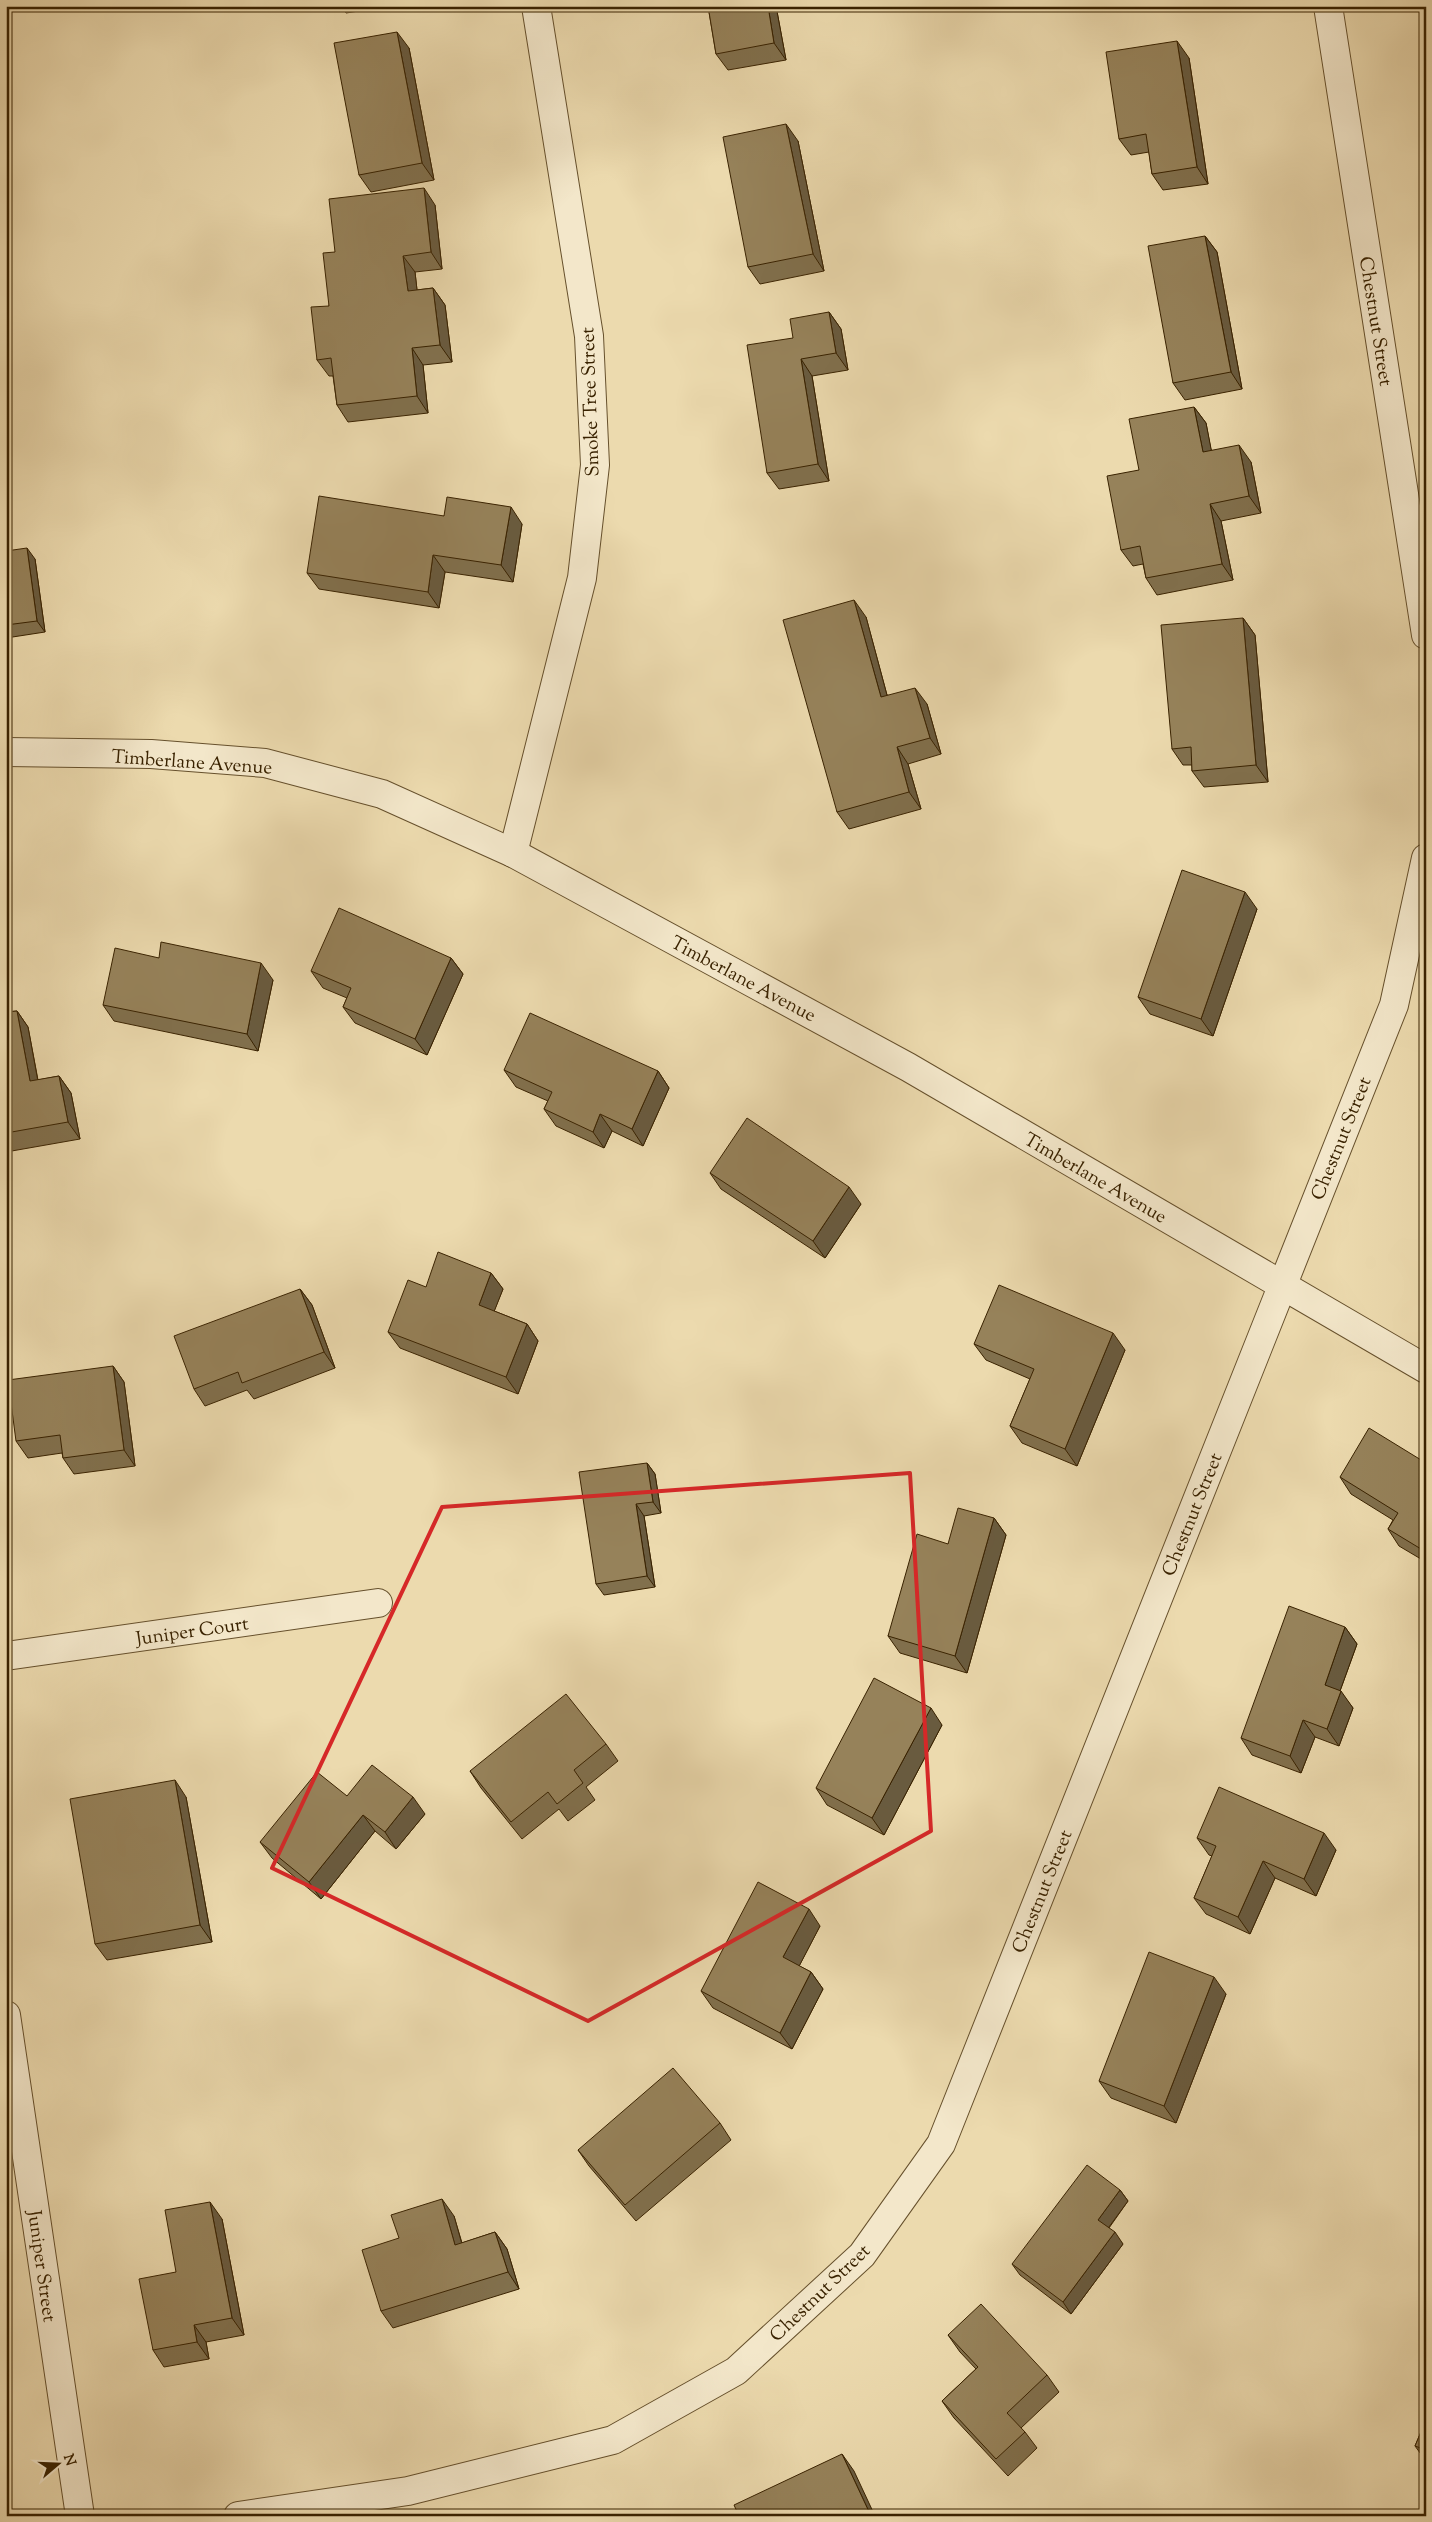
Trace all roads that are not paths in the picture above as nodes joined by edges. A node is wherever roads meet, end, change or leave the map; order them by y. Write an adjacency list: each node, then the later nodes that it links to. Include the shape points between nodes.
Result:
1 (536, 6): 5 (street, Smoke Tree Street, via 589,336 595,465 582,578)
2 (1328, 6): 3 (street, Chestnut Street)
3 (1426, 635)
4 (6, 752): 5 (street, Timberlane Avenue, via 151,754 265,763 382,794)
5 (513, 853): 7 (street, Timberlane Avenue, via 908,1067)
6 (1426, 858): 7 (street, Chestnut Street, via 1394,1005)
7 (1281, 1286): 8 (street, Timberlane Avenue); 13 (street, Chestnut Street, via 941,2144 862,2254 736,2371 613,2440 408,2491)
8 (1426, 1369)
9 (378, 1603): 10 (street, Juniper Court)
10 (6, 1656)
11 (6, 2015): 12 (street, Juniper Street)
12 (80, 2516)
13 (238, 2516)

